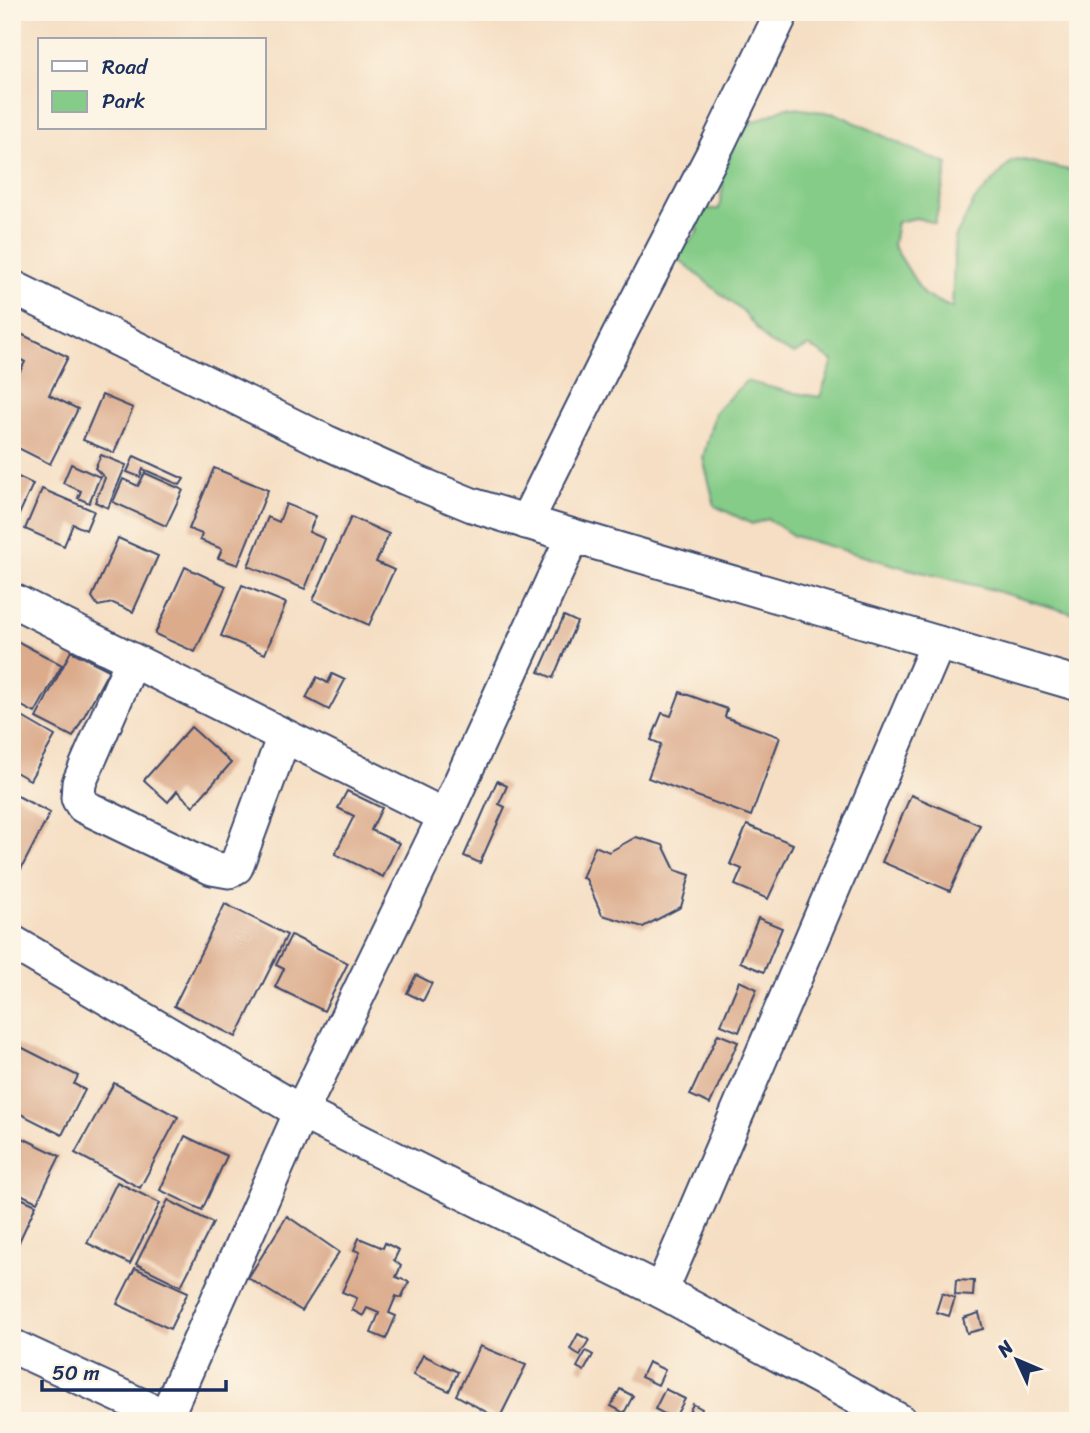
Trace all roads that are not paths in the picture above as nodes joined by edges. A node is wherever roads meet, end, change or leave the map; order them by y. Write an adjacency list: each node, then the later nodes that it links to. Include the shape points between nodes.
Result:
1 (782, 12): 3 (street)
2 (14, 291): 3 (street, via 328,443 472,505)
3 (526, 522): 4 (street)
4 (573, 536): 6 (street); 10 (street)
5 (12, 600): 7 (street)
6 (938, 643): 8 (street); 13 (street)
7 (132, 660): 9 (street); 9 (street, via 79,783 78,798 83,806 212,868 229,871 236,867)
8 (1078, 684)
9 (284, 736): 10 (street)
10 (444, 816): 12 (street)
11 (13, 943): 12 (street)
12 (301, 1112): 13 (street); 15 (street)
13 (661, 1291): 16 (street)
14 (12, 1346): 15 (street)
15 (169, 1419)
16 (900, 1421)

